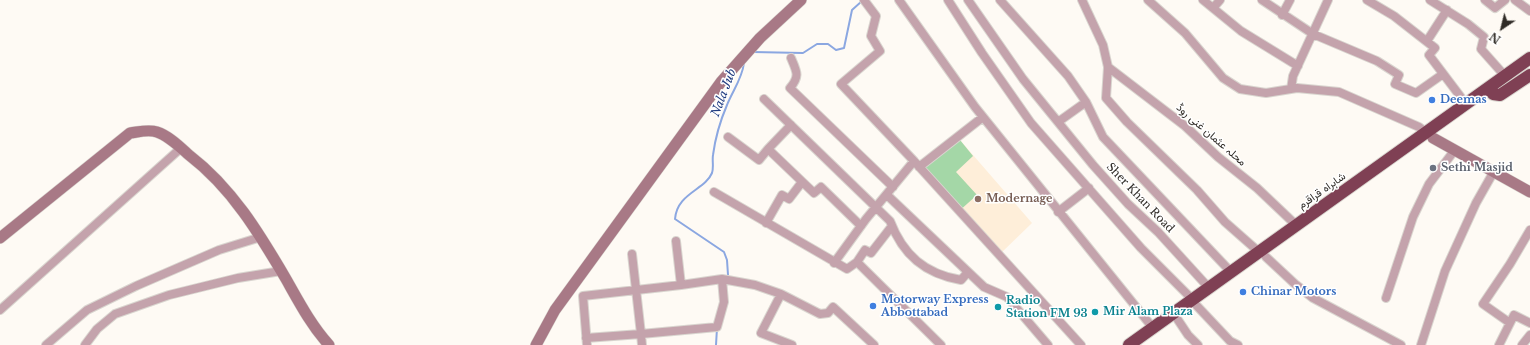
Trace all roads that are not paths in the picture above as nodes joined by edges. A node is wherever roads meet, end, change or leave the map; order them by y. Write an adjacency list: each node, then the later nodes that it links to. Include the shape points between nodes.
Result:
1 (802, 0): 89 (street, via 760,38 721,82 555,310)
2 (864, 0): 46 (street, via 876,16 871,36 880,51 841,84)
3 (899, 0): 38 (street)
4 (948, 0): 50 (street, via 1031,123)
5 (968, 0): 39 (street, Sher Khan Road, via 1023,79)
6 (1000, 0): 36 (street, via 1068,76)
7 (1082, 0): 28 (street, via 1103,45)
8 (1148, 0): 33 (street, via 1184,33 1216,71 1231,84 1248,92 1266,93)
9 (1203, 0): 19 (street)
10 (1220, 0): 19 (street)
11 (1262, 0): 22 (street)
12 (1290, 0): 22 (street)
13 (1328, 0): 23 (street)
14 (1367, 0): 24 (street, via 1394,16)
15 (1430, 0): 20 (street)
16 (1485, 0): 17 (street, via 1495,8)
17 (1505, 0)
18 (1515, 0): 21 (street)
19 (1213, 8): 27 (street, via 1241,31)
20 (1447, 10): 24 (street); 32 (street, via 1484,37 1481,49)
21 (1530, 11)
22 (1282, 15): 23 (street)
23 (1313, 34): 27 (street); 30 (street, via 1388,67 1399,76 1395,84 1416,92)
24 (1426, 42): 30 (street, via 1434,48 1429,55)
25 (791, 58): 49 (street, via 797,72 796,80 790,88)
26 (1530, 58): 32 (highway, شاہراہ قراقرم)
27 (1298, 66): 33 (street)
28 (1108, 67): 57 (street, محلہ عثمان غنی روڈ, via 1185,126); 65 (street, via 1106,98 1225,222)
29 (1530, 67): 34 (highway, شاہراہ قراقرم)
30 (1443, 74): 37 (street)
31 (1530, 75): 34 (highway, via 1500,95)
32 (1505, 76): 37 (highway, شاہراہ قراقرم)
33 (1291, 89): 41 (street, via 1316,88 1339,92 1419,127)
34 (1493, 94): 41 (highway, شاہراہ قراقرم)
35 (764, 99): 40 (street)
36 (1086, 102): 39 (street); 70 (street, via 1103,137)
37 (1466, 104): 41 (highway, شاہراہ قراقرم)
38 (983, 117): 46 (street); 55 (street)
39 (1058, 122): 73 (street, Sher Khan Road, via 1128,204 1158,232)
40 (791, 125): 44 (street); 54 (street)
41 (1430, 136): 45 (street); 57 (highway, شاہراہ قراقرم); 65 (highway, شاہراہ قراقرم)
42 (728, 137): 44 (street, via 759,160)
43 (181, 148): 61 (street, via 233,196); 62 (street, via 157,132 145,130 130,133); 78 (street)
44 (768, 149): 48 (street)
45 (1454, 151): 47 (street); 76 (street, via 1429,184 1413,217)
46 (917, 164): 49 (street); 95 (street)
47 (1493, 173): 52 (street); 101 (street, via 1476,203 1445,271)
48 (802, 182): 56 (street, via 789,199 782,195); 58 (street, via 814,192 822,187)
49 (893, 187): 53 (street)
50 (1089, 188): 55 (street); 77 (street, via 1141,248)
51 (714, 192): 56 (street)
52 (1530, 192)
53 (887, 195): 54 (street); 69 (street)
54 (875, 208): 58 (street); 59 (street)
55 (1058, 212): 82 (street)
56 (766, 224): 66 (street)
57 (1296, 225): 65 (highway, شاہراہ قراقرم)
58 (861, 226): 66 (street)
59 (892, 226): 67 (street, via 871,253 865,250); 69 (street, via 910,255 929,271 961,280)
60 (1530, 230): 80 (street, via 1483,304)
61 (261, 237): 68 (street); 86 (street, via 219,250 87,310)
62 (0, 238)
63 (676, 241): 72 (street)
64 (632, 254): 74 (street)
65 (1262, 254): 70 (highway, شاہراہ قراقرم); 77 (highway, شاہراہ قراقرم); 100 (street, via 1313,298)
66 (834, 262): 67 (street, via 847,269)
67 (857, 262): 93 (street)
68 (281, 271): 87 (street, via 238,278 169,295 115,314 97,329); 88 (street, via 302,309)
69 (968, 272): 94 (street, via 984,287 1007,297)
70 (1231, 272): 73 (highway, شاہراہ قراقرم)
71 (722, 279): 72 (street); 75 (street, via 744,282); 83 (street, via 724,302 717,327)
72 (681, 285): 74 (street)
73 (1209, 288): 77 (highway, شاہراہ قراقرم)
74 (635, 290): 83 (street); 85 (street, via 583,296)
75 (781, 294): 91 (street, via 761,333); 92 (street, via 820,314 828,313 833,307)
76 (1386, 298)
77 (1195, 303): 79 (highway, شاہراہ قراقرم); 82 (highway, شاہراہ قراقرم); 99 (street, via 1230,341)
78 (0, 310)
79 (1178, 320): 97 (highway, شاہراہ قراقرم); 98 (street)
80 (1510, 323): 81 (street, via 1514,316); 102 (street)
81 (1530, 323)
82 (1153, 328): 96 (highway, شاہراہ قراقرم)
83 (641, 334): 85 (street); 90 (street)
84 (1530, 335): 103 (street)
85 (586, 342)
86 (46, 345)
87 (85, 345)
88 (329, 345)
89 (536, 345)
90 (642, 345)
91 (792, 345)
92 (874, 345)
93 (941, 345)
94 (1048, 345)
95 (1081, 345)
96 (1129, 345)
97 (1142, 345)
98 (1198, 345)
99 (1238, 345)
100 (1401, 345)
101 (1421, 345)
102 (1499, 345)
103 (1522, 345)

